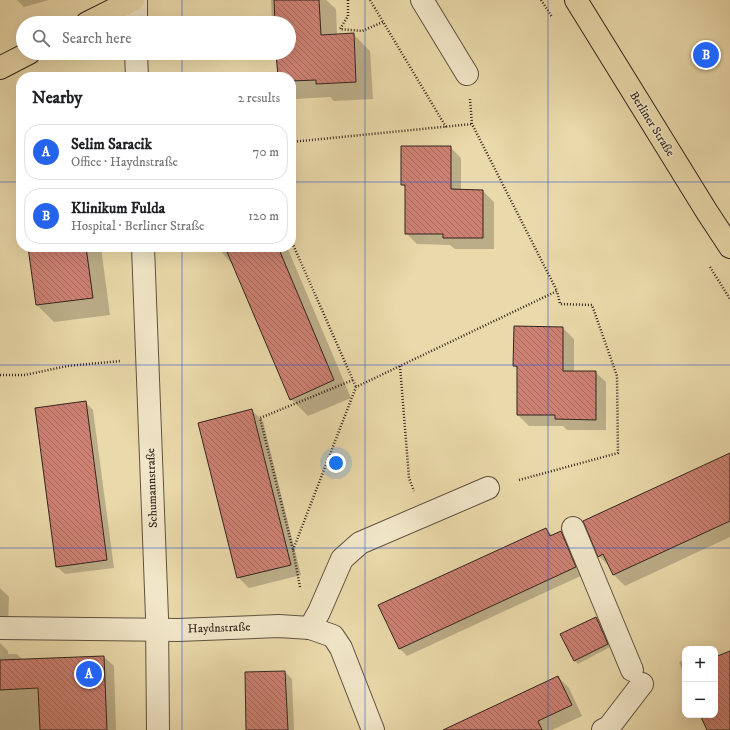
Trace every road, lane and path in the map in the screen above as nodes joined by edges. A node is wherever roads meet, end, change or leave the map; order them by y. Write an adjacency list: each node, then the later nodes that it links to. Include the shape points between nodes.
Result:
1 (134, 0): 6 (main road); 7 (street)
2 (348, 0): 8 (path, via 348,16 340,30 362,30)
3 (370, 0): 8 (path)
4 (422, 0): 13 (street)
5 (576, 0): 17 (main road, Berliner Straße)
6 (101, 16)
7 (135, 16)
8 (383, 22): 15 (path)
9 (16, 59): 11 (main road)
10 (136, 60): 12 (street)
11 (0, 68)
12 (137, 72)
13 (467, 74): 14 (path)
14 (472, 124): 15 (path); 20 (path)
15 (446, 127): 16 (path)
16 (296, 142)
17 (730, 247)
18 (296, 251): 24 (path)
19 (143, 252): 34 (street, Schumannstraße)
20 (557, 291): 22 (path); 26 (path, via 560,304 592,306 595,313 617,376 618,454)
21 (122, 361): 23 (path, via 67,366 25,375)
22 (400, 366): 25 (path); 28 (path, via 409,478)
23 (0, 375)
24 (353, 380): 25 (path); 30 (path, via 260,418)
25 (356, 387): 30 (path)
26 (519, 480)
27 (488, 488): 28 (street)
28 (423, 516): 33 (street, via 360,543 342,559)
29 (573, 528): 37 (street, via 637,677 609,727)
30 (293, 550): 31 (path)
31 (300, 588)
32 (0, 628): 34 (street, Haydnstraße)
33 (310, 628): 34 (street, Haydnstraße, via 279,626); 36 (street, Haydnstraße, via 333,636)
34 (156, 630): 35 (street, Schumannstraße)
35 (158, 730)
36 (373, 730)
37 (603, 730)

